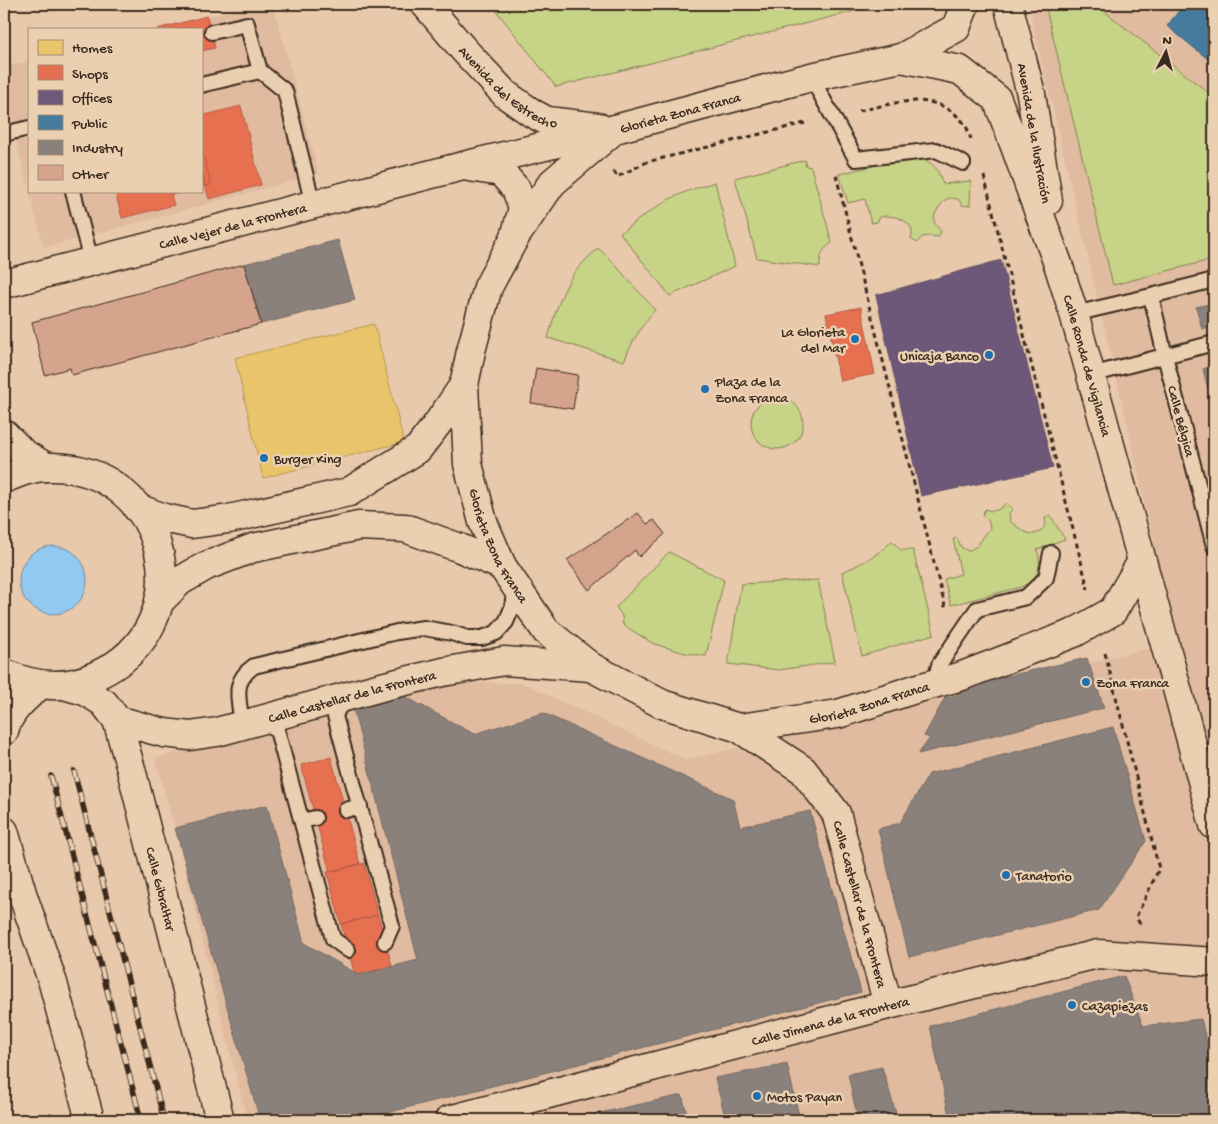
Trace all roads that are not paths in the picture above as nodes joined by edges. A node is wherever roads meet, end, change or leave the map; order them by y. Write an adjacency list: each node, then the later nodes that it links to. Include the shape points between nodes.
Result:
1 (425, 4): 11 (street, Avenida del Estrecho, via 505,94 547,121)
2 (965, 4): 5 (street, via 956,28)
3 (1008, 4): 18 (street, Avenida de la Ilustración, via 1030,94)
4 (212, 32): 6 (lane, via 248,24)
5 (901, 58): 7 (street, Glorieta Zona Franca); 18 (street, Calle Ronda de Vigilancia, via 960,70 997,99)
6 (260, 71): 8 (lane); 15 (lane, via 285,91)
7 (811, 77): 11 (street, Glorieta Zona Franca); 12 (lane, via 856,159 936,150)
8 (202, 85)
9 (28, 128): 10 (lane)
10 (4, 134)
11 (608, 135): 13 (street, Calle Vejer de la Frontera); 16 (street, Glorieta Zona Franca, via 552,183)
12 (963, 163)
13 (463, 166): 15 (street, Calle Vejer de la Frontera); 16 (street, Calle Vejer de la Frontera, via 501,172 516,189 523,208)
14 (73, 192): 17 (lane)
15 (313, 205): 17 (street, Calle Vejer de la Frontera)
16 (515, 237): 26 (street, Glorieta Zona Franca, via 488,287)
17 (91, 261): 20 (street, Calle Vejer de la Frontera)
18 (1058, 264): 22 (street, Calle Ronda de Vigilancia)
19 (1214, 280): 21 (lane)
20 (4, 284)
21 (1151, 296): 22 (lane); 24 (lane, Calle Bélgica)
22 (1074, 314): 25 (street, Calle Ronda de Vigilancia)
23 (1214, 343): 24 (lane)
24 (1165, 356): 25 (lane); 31 (lane, Calle Bélgica)
25 (1091, 376): 33 (street, Calle Ronda de Vigilancia)
26 (464, 385): 30 (street, via 418,449 349,492 192,524); 34 (street, Glorieta Zona Franca, via 468,464 483,522)
27 (4, 434): 28 (street, via 23,454)
28 (46, 467): 29 (street); 30 (street, via 71,468 94,475 115,486)
29 (4, 479)
30 (137, 508): 35 (street, via 158,544 162,568)
31 (1214, 546)
32 (1051, 553): 38 (lane, via 1046,578 1026,597 977,609 939,665)
33 (1142, 561): 38 (street, Glorieta Zona Franca, via 1113,611 1074,633); 47 (street, Calle Ronda de Vigilancia)
34 (506, 573): 35 (street, via 460,548 405,528 359,526 253,548 186,577); 36 (street, Glorieta Zona Franca, via 546,631); 42 (lane, via 514,594 512,608 496,633 482,638 467,638 424,628 254,666 242,677 238,691 241,717)
35 (159, 602): 39 (street, via 144,637 110,670 88,680)
36 (591, 667): 40 (street, Calle Castellar de la Frontera, via 504,660); 43 (street, Glorieta Zona Franca, via 662,704)
37 (4, 673): 39 (street, Calle Gibraltar, via 16,679)
38 (934, 684): 43 (street, Glorieta Zona Franca, via 838,714)
39 (52, 685): 41 (street, Calle Gibraltar, via 85,691 104,703); 44 (street, via 21,702)
40 (351, 695): 42 (street, Calle Castellar de la Frontera); 45 (lane, via 335,716)
41 (118, 720): 42 (street, Calle Castellar de la Frontera, via 164,733 190,736); 54 (street, Calle Gibraltar)
42 (256, 722): 50 (lane, via 277,730 308,819 333,939)
43 (739, 728): 52 (street, Calle Castellar de la Frontera, via 803,770 836,813)
44 (4, 731)
45 (360, 806): 46 (lane); 49 (lane, via 392,926)
46 (346, 810)
47 (1214, 825)
48 (4, 831): 53 (street, via 53,982)
49 (385, 942)
50 (348, 950)
51 (1214, 962): 52 (street, Calle Jimena de la Frontera, via 1098,954)
52 (888, 1005): 55 (street, Calle Jimena de la Frontera)
53 (90, 1120)
54 (220, 1120)
55 (449, 1120)

